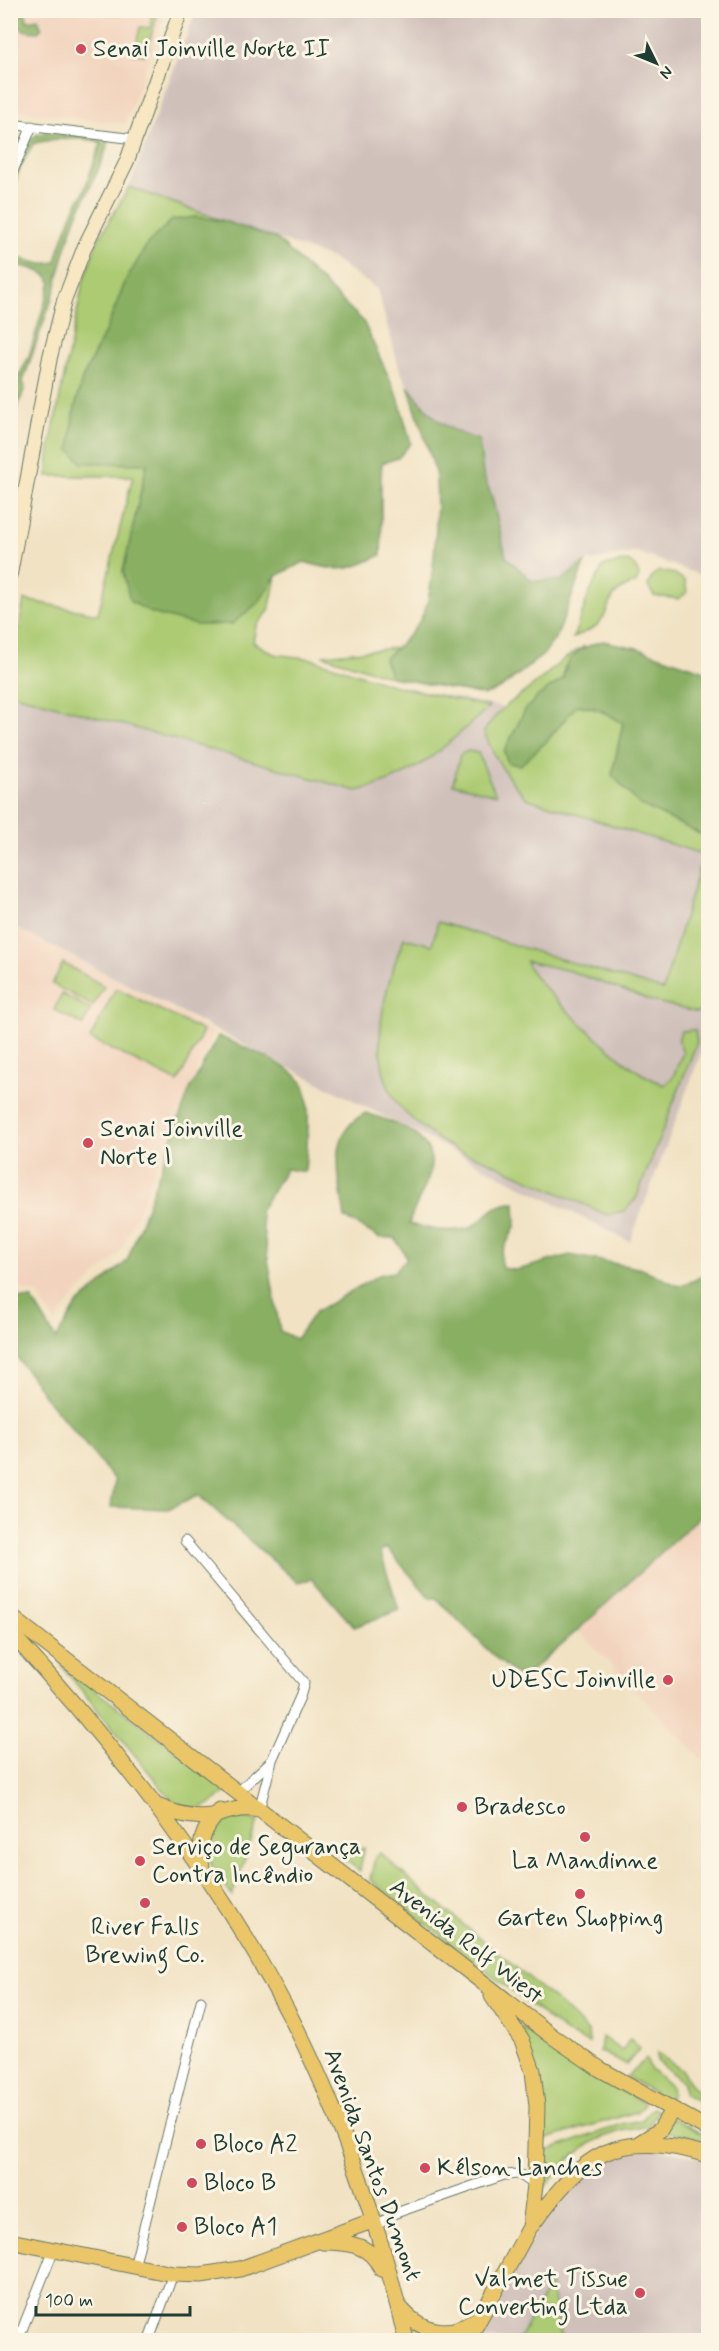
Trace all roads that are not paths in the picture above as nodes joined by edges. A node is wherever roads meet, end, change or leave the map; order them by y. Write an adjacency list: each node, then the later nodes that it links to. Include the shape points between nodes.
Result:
1 (181, 10): 4 (main road)
2 (10, 124): 3 (street)
3 (32, 126): 4 (street); 5 (street)
4 (135, 139): 6 (main road, via 62,309)
5 (10, 178)
6 (10, 574)
7 (185, 1541): 10 (street, via 301,1677 300,1697)
8 (10, 1616): 11 (main road, Avenida Rolf Wiest)
9 (10, 1632): 12 (main road, Avenida Santos Dumont, via 103,1738)
10 (272, 1760): 11 (street); 13 (street)
11 (237, 1792): 13 (main road, Avenida Rolf Wiest); 14 (main road)
12 (155, 1805): 14 (main road, via 184,1815); 15 (main road, Avenida Santos Dumont)
13 (259, 1810): 14 (main road, via 235,1808); 16 (main road, Avenida Rolf Wiest)
14 (216, 1815): 15 (main road, via 201,1838)
15 (203, 1873): 23 (main road, Avenida Santos Dumont, via 271,1981 309,2053)
16 (483, 1984): 18 (main road, Avenida Rolf Wiest, via 592,2064); 22 (main road, via 529,2055 537,2106)
17 (201, 2001): 28 (street)
18 (672, 2110): 19 (main road, Avenida Rolf Wiest); 20 (main road, via 660,2130)
19 (708, 2129)
20 (638, 2144): 21 (main road, via 673,2146); 24 (main road, via 601,2154 575,2171)
21 (708, 2155)
22 (535, 2186): 23 (street, via 519,2174 504,2175); 24 (main road)
23 (373, 2224): 26 (main road); 30 (main road, Avenida Santos Dumont)
24 (530, 2227): 31 (main road)
25 (10, 2241): 27 (main road)
26 (314, 2242): 29 (main road, via 227,2272); 34 (main road, via 353,2244 373,2255)
27 (54, 2249): 28 (main road); 32 (street)
28 (134, 2267): 29 (main road)
29 (172, 2274): 33 (street)
30 (398, 2304): 31 (main road, via 418,2325 436,2331 465,2327); 34 (main road, Avenida Santos Dumont)
31 (483, 2313): 35 (main road)
32 (18, 2340)
33 (149, 2340)
34 (405, 2340)
35 (468, 2340)

